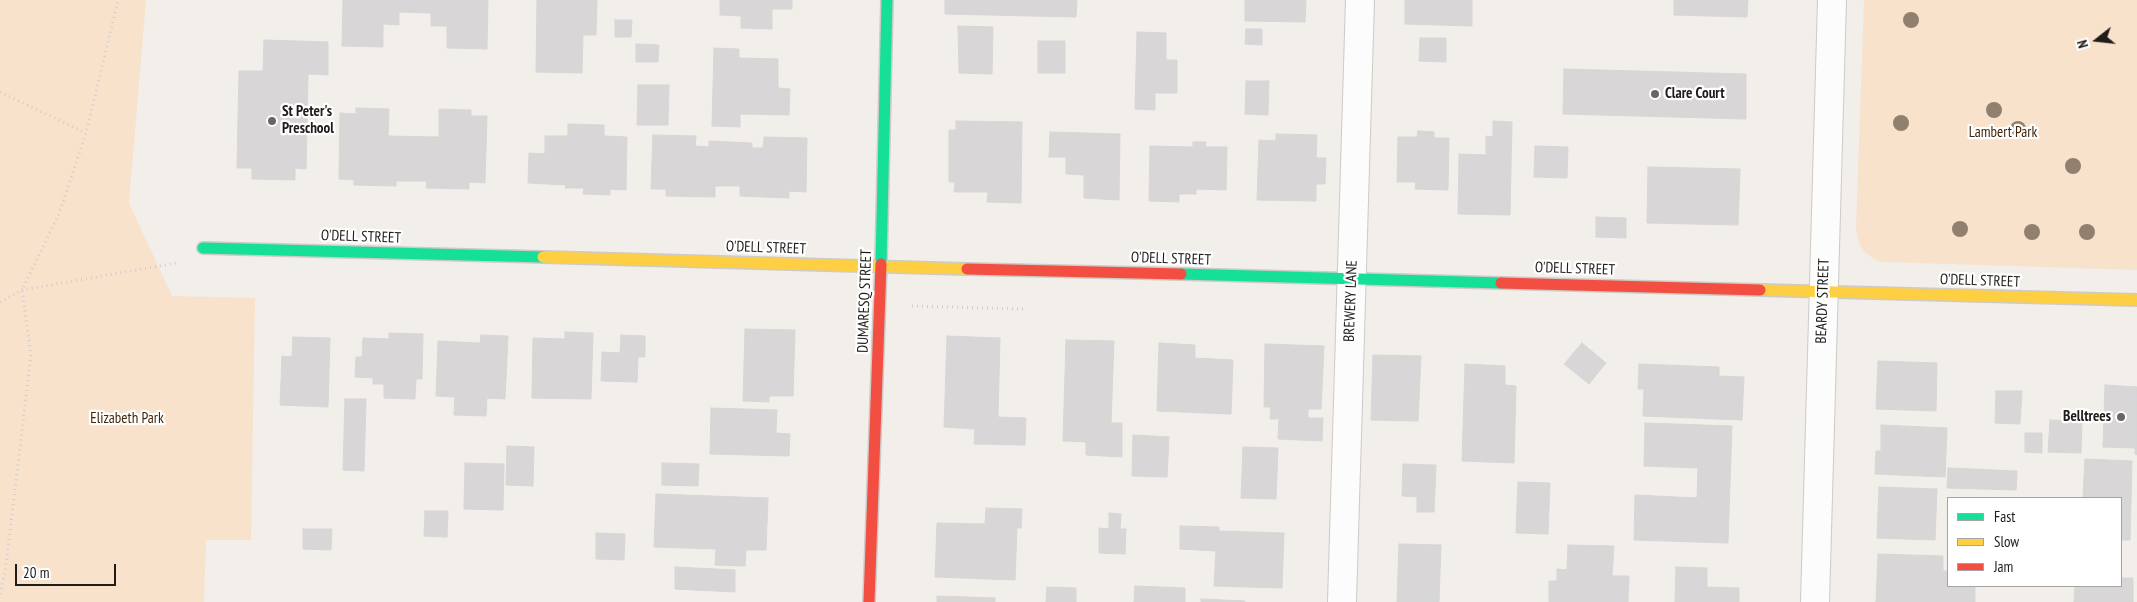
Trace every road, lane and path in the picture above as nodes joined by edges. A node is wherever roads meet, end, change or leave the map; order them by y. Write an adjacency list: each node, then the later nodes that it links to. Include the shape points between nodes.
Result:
1 (118, 0): 6 (path)
2 (887, 0): 9 (street, DUMARESQ STREET)
3 (1360, 0): 10 (street, BREWERY LANE)
4 (1832, 0): 12 (street, BEARDY STREET)
5 (0, 92): 6 (path)
6 (86, 133): 11 (path, via 59,214)
7 (203, 248): 9 (street, O'DELL STREET)
8 (174, 265): 11 (path)
9 (881, 266): 10 (street, O'DELL STREET); 18 (street, DUMARESQ STREET)
10 (1351, 278): 12 (street, O'DELL STREET); 19 (street, BREWERY LANE)
11 (22, 290): 14 (path); 17 (path, via 31,355)
12 (1824, 291): 13 (street, O'DELL STREET); 20 (street, BEARDY STREET)
13 (2137, 300)
14 (0, 302)
15 (915, 306): 16 (path)
16 (1023, 309)
17 (0, 594)
18 (869, 602)
19 (1342, 602)
20 (1815, 602)

